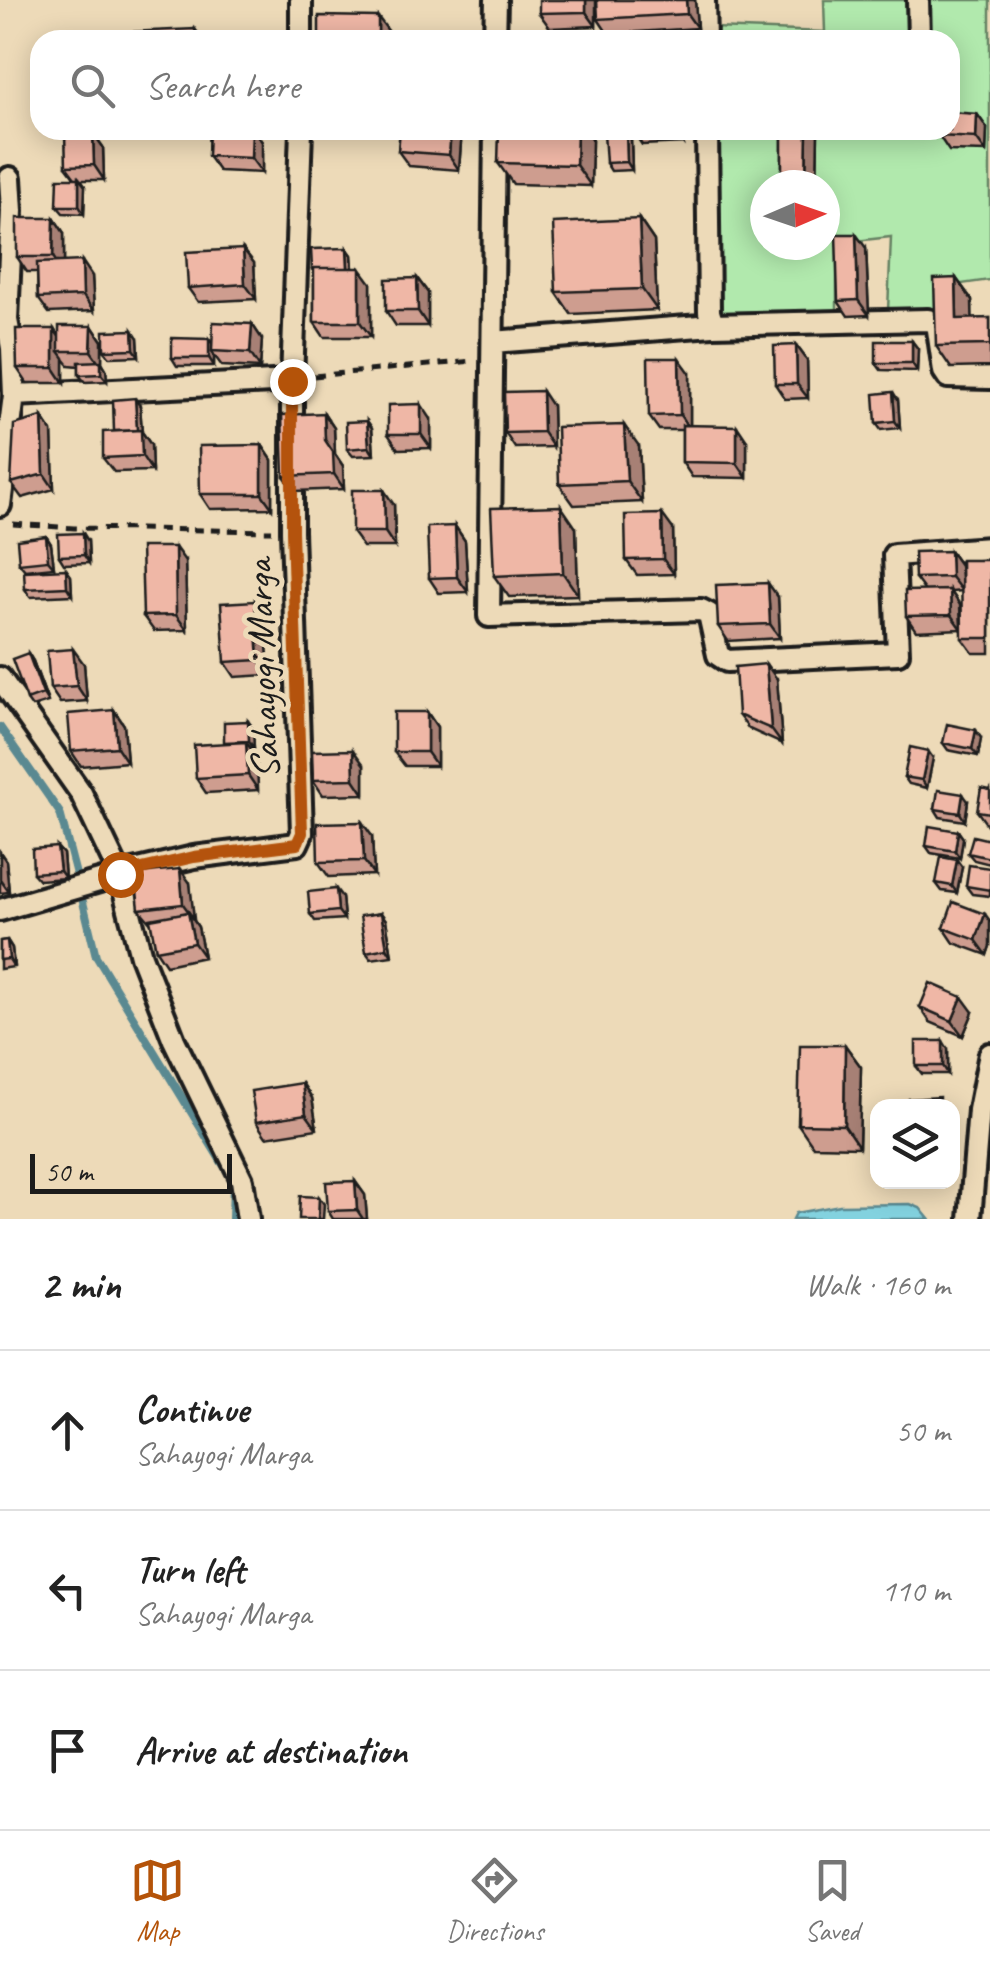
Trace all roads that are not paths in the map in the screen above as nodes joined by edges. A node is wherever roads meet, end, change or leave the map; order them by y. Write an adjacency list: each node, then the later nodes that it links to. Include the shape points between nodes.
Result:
1 (301, 0): 5 (street)
2 (496, 0): 6 (street)
3 (704, 0): 7 (street)
4 (918, 0): 8 (street)
5 (302, 30)
6 (496, 30)
7 (705, 30)
8 (918, 30)
9 (301, 140): 16 (street, Sahayogi Marga)
10 (495, 140): 14 (street)
11 (707, 140): 13 (street)
12 (10, 178): 17 (street, via 7,320)
13 (714, 325): 14 (street); 15 (street, via 934,320 948,377)
14 (492, 351): 19 (street, via 489,616 700,610 709,614 718,655 727,661 898,653 894,555)
15 (990, 378)
16 (292, 381): 17 (street); 21 (street, Sahayogi Marga, via 302,833 297,844)
17 (14, 395): 18 (street)
18 (0, 505)
19 (990, 548)
20 (0, 678): 21 (street, via 81,793)
21 (120, 874): 22 (street); 24 (street, via 140,956 242,1180)
22 (0, 910)
23 (990, 1054): 25 (street)
24 (248, 1219)
25 (970, 1219)

